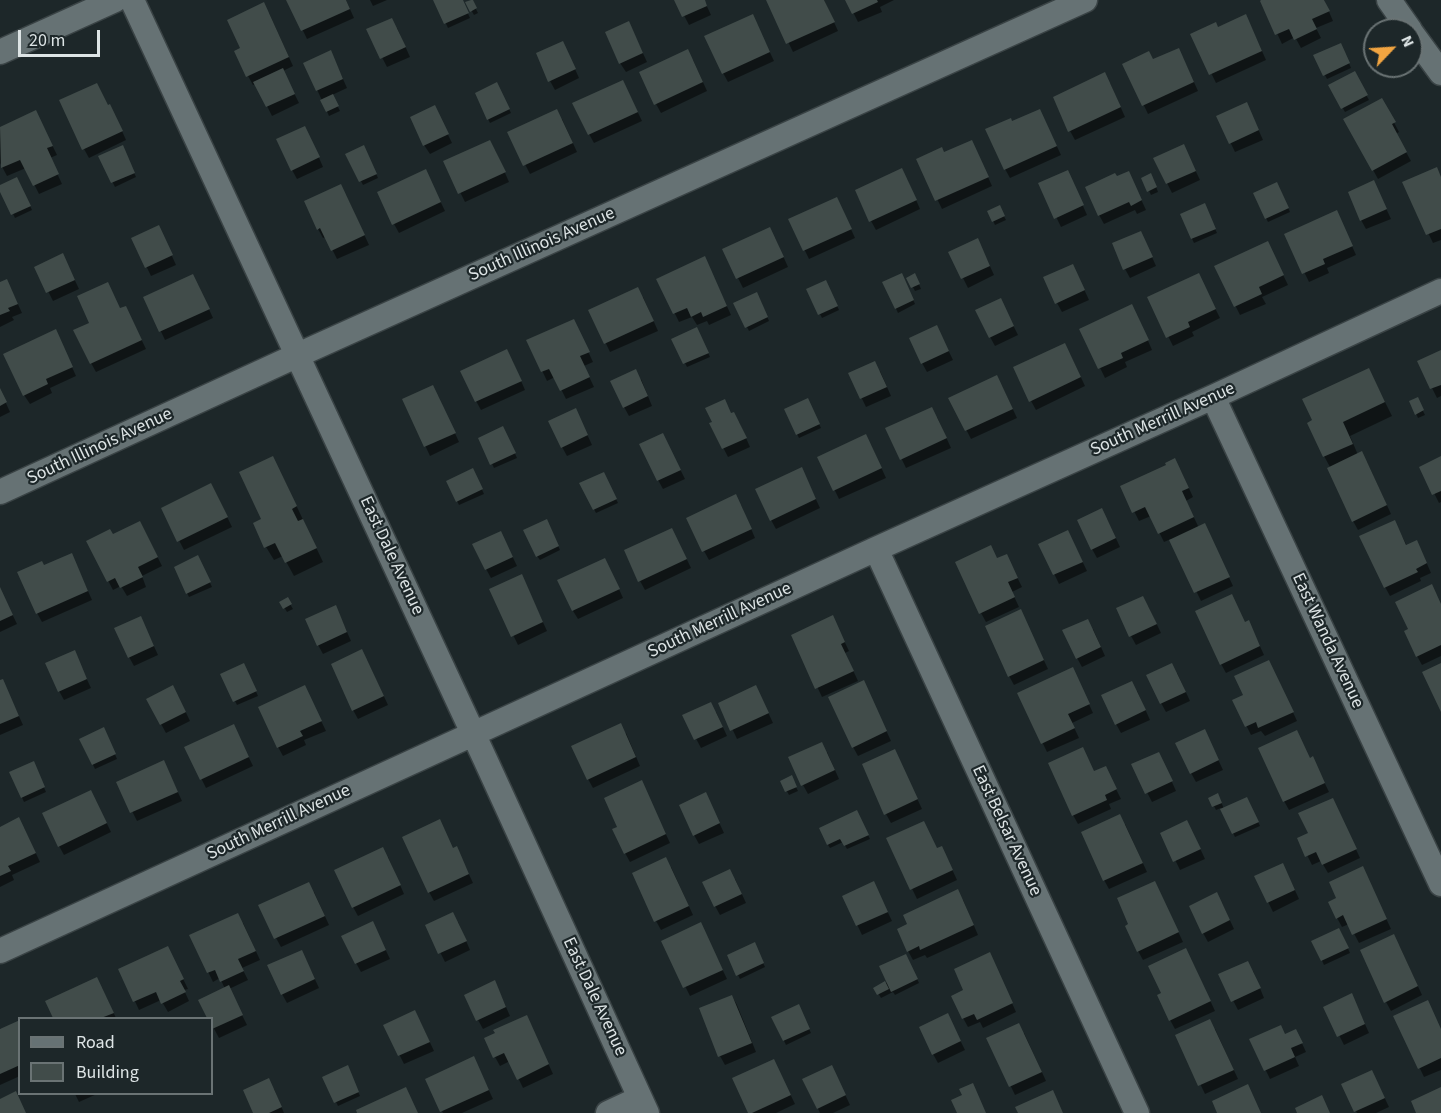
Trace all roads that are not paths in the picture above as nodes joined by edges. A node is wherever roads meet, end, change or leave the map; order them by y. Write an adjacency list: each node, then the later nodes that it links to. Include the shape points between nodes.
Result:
1 (115, 0): 7 (street)
2 (132, 0): 10 (street, East Dale Avenue)
3 (1085, 0): 10 (street, South Illinois Avenue)
4 (1389, 0): 5 (street)
5 (1401, 18)
6 (1423, 49): 8 (street)
7 (0, 52)
8 (1441, 73)
9 (1441, 291): 11 (street, South Merrill Avenue)
10 (298, 355): 12 (street, South Illinois Avenue); 14 (street, East Dale Avenue)
11 (1214, 397): 13 (street, South Merrill Avenue); 15 (street, East Wanda Avenue)
12 (0, 492)
13 (876, 549): 14 (street, South Merrill Avenue); 19 (street, East Belsar Avenue)
14 (473, 734): 16 (street, South Merrill Avenue); 17 (street, East Dale Avenue)
15 (1441, 884)
16 (0, 951)
17 (644, 1106): 18 (street)
18 (609, 1113)
19 (1137, 1113)

